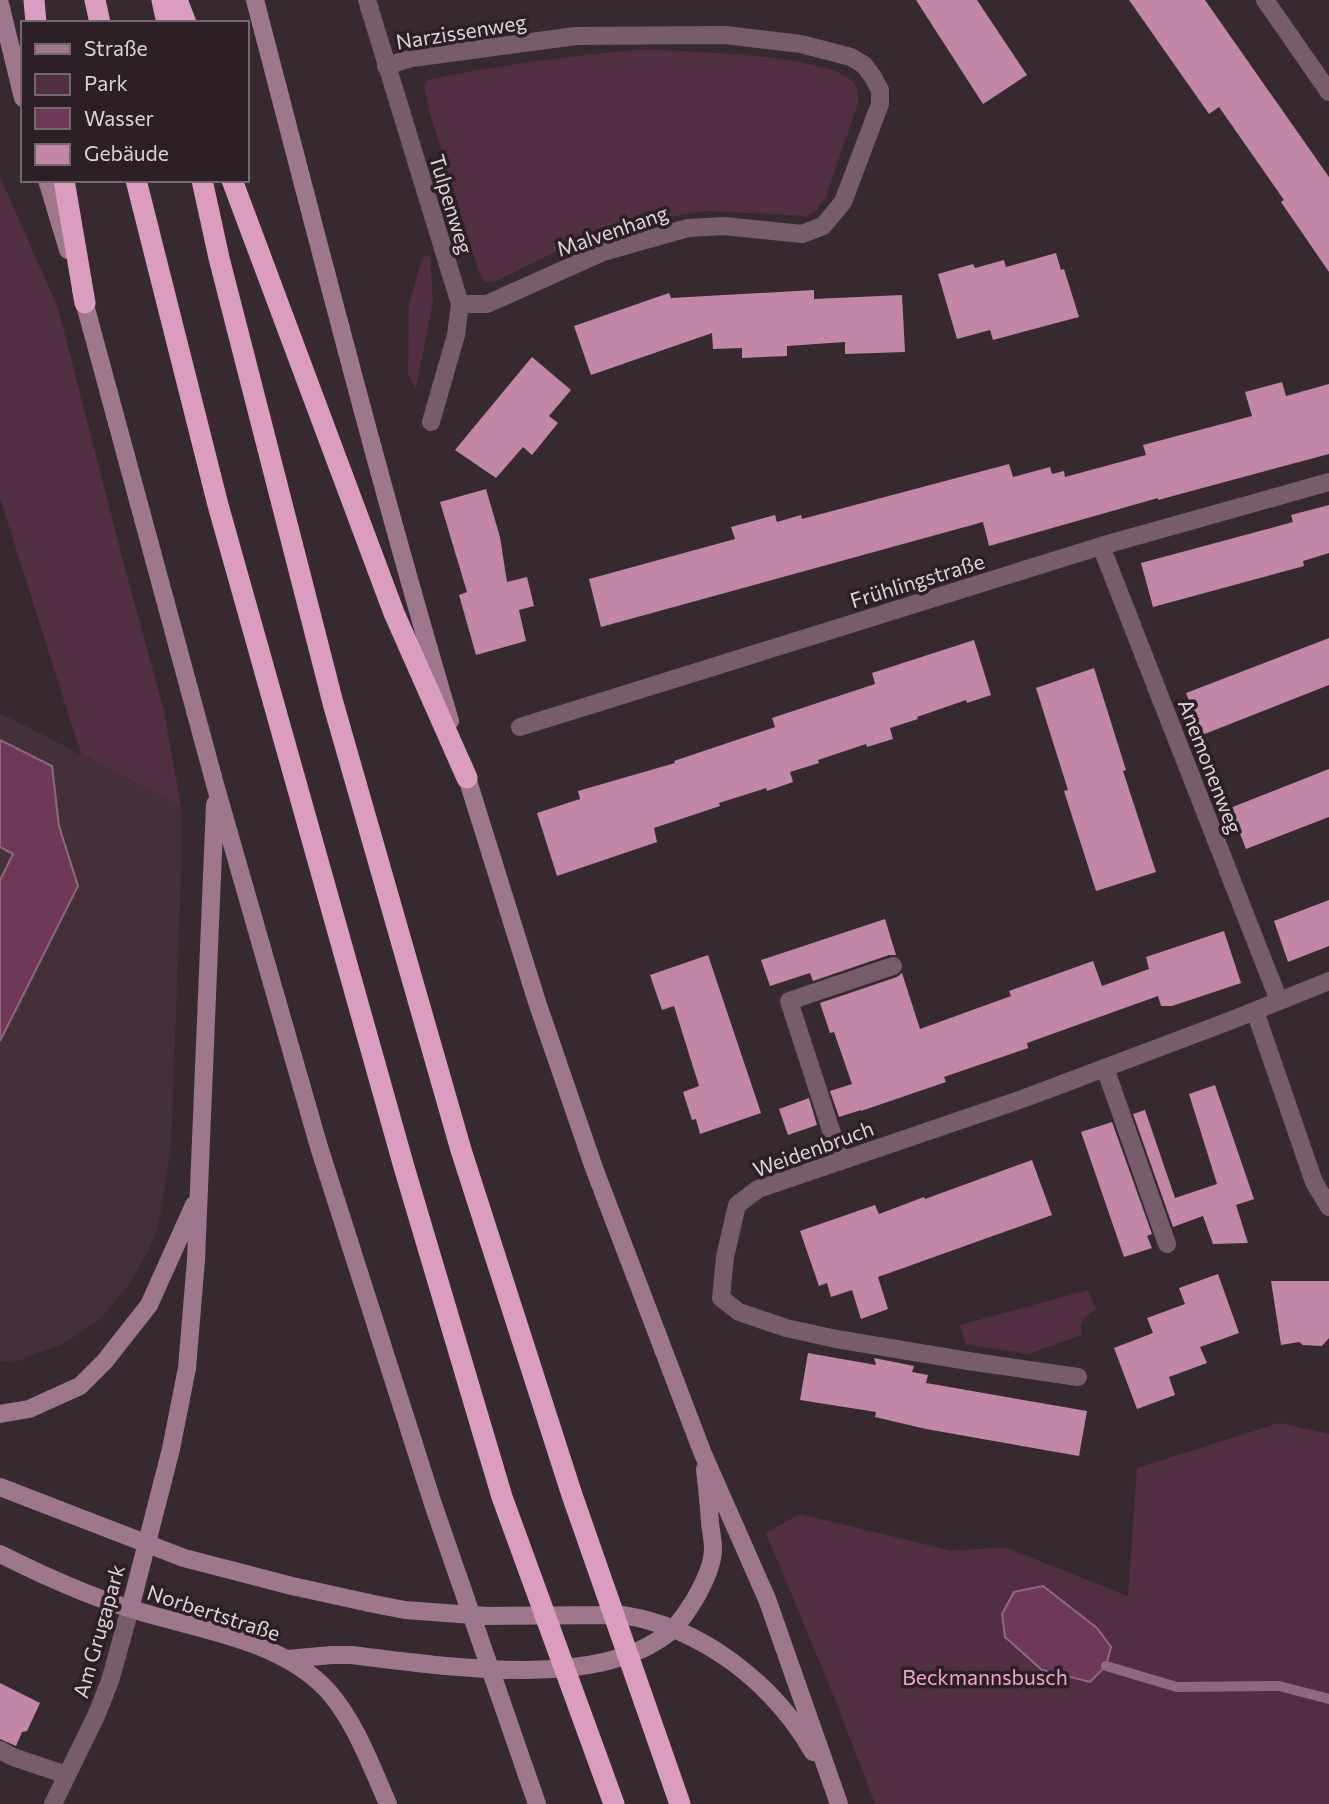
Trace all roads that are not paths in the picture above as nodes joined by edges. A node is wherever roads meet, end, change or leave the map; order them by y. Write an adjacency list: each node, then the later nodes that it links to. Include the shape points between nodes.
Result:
1 (34, 0): 9 (highway)
2 (95, 0): 10 (highway)
3 (162, 0): 11 (highway)
4 (177, 0): 12 (highway)
5 (255, 0): 28 (main road, via 359,402)
6 (367, 0): 13 (street, Tulpenweg)
7 (1265, 0): 15 (street)
8 (0, 4): 14 (main road)
9 (36, 21)
10 (100, 21)
11 (167, 21)
12 (185, 21)
13 (386, 66): 16 (street, Narzissenweg, via 412,58 576,36 725,35 801,44 851,57 873,77 880,90 880,104); 23 (street, Tulpenweg)
14 (21, 90)
15 (1329, 92)
16 (861, 151): 23 (street, Malvenhang, via 842,202 824,226 802,234 724,226 688,228 603,252 487,304)
17 (48, 182): 22 (main road)
18 (64, 182): 22 (highway)
19 (137, 182): 54 (highway, via 218,505 404,1167 502,1497)
20 (202, 182): 55 (highway, via 337,716 461,1150 572,1495)
21 (233, 182): 28 (highway, via 394,613)
22 (85, 303): 29 (main road)
23 (460, 304): 24 (street, Tulpenweg, via 456,335)
24 (430, 422)
25 (1329, 482): 26 (street, Frühlingstraße)
26 (1101, 546): 27 (street, Frühlingstraße); 32 (street, Anemonenweg)
27 (520, 727)
28 (467, 778): 41 (main road, via 594,1168)
29 (216, 788): 36 (main road, Am Grugapark); 53 (main road, via 319,1147 434,1507)
30 (893, 966): 35 (street, via 789,1000)
31 (1329, 981): 32 (street, Weidenbruch)
32 (1279, 1001): 33 (street, Weidenbruch)
33 (1255, 1011): 34 (street, Weidenbruch); 37 (street, via 1314,1182)
34 (1105, 1068): 35 (street, Weidenbruch); 38 (street)
35 (841, 1161): 39 (street, Weidenbruch, via 758,1189 737,1205 721,1298 739,1311 786,1328)
36 (199, 1196): 40 (main road, via 149,1306 104,1361 80,1386 29,1409); 43 (main road, Am Grugapark, via 187,1368)
37 (1329, 1207)
38 (1167, 1244)
39 (1078, 1377)
40 (0, 1414)
41 (703, 1454): 46 (main road, via 713,1550 700,1591); 50 (main road, via 766,1599)
42 (0, 1487): 43 (main road)
43 (146, 1544): 45 (main road, Am Grugapark); 46 (main road, via 292,1586 405,1610 487,1616 622,1615)
44 (0, 1554): 45 (main road, Norbertstraße)
45 (131, 1609): 47 (main road, Norbertstraße, via 228,1636); 49 (street, Am Grugapark, via 110,1681)
46 (673, 1629): 47 (main road, via 626,1656 578,1666 502,1670 351,1655); 50 (main road, via 728,1658 769,1694 790,1717)
47 (287, 1659): 52 (main road, Norbertstraße, via 326,1689 345,1713)
48 (0, 1750): 49 (street)
49 (67, 1775): 51 (street, Am Grugapark)
50 (831, 1782): 56 (main road)
51 (53, 1804)
52 (388, 1804)
53 (537, 1804)
54 (614, 1804)
55 (680, 1804)
56 (839, 1804)

